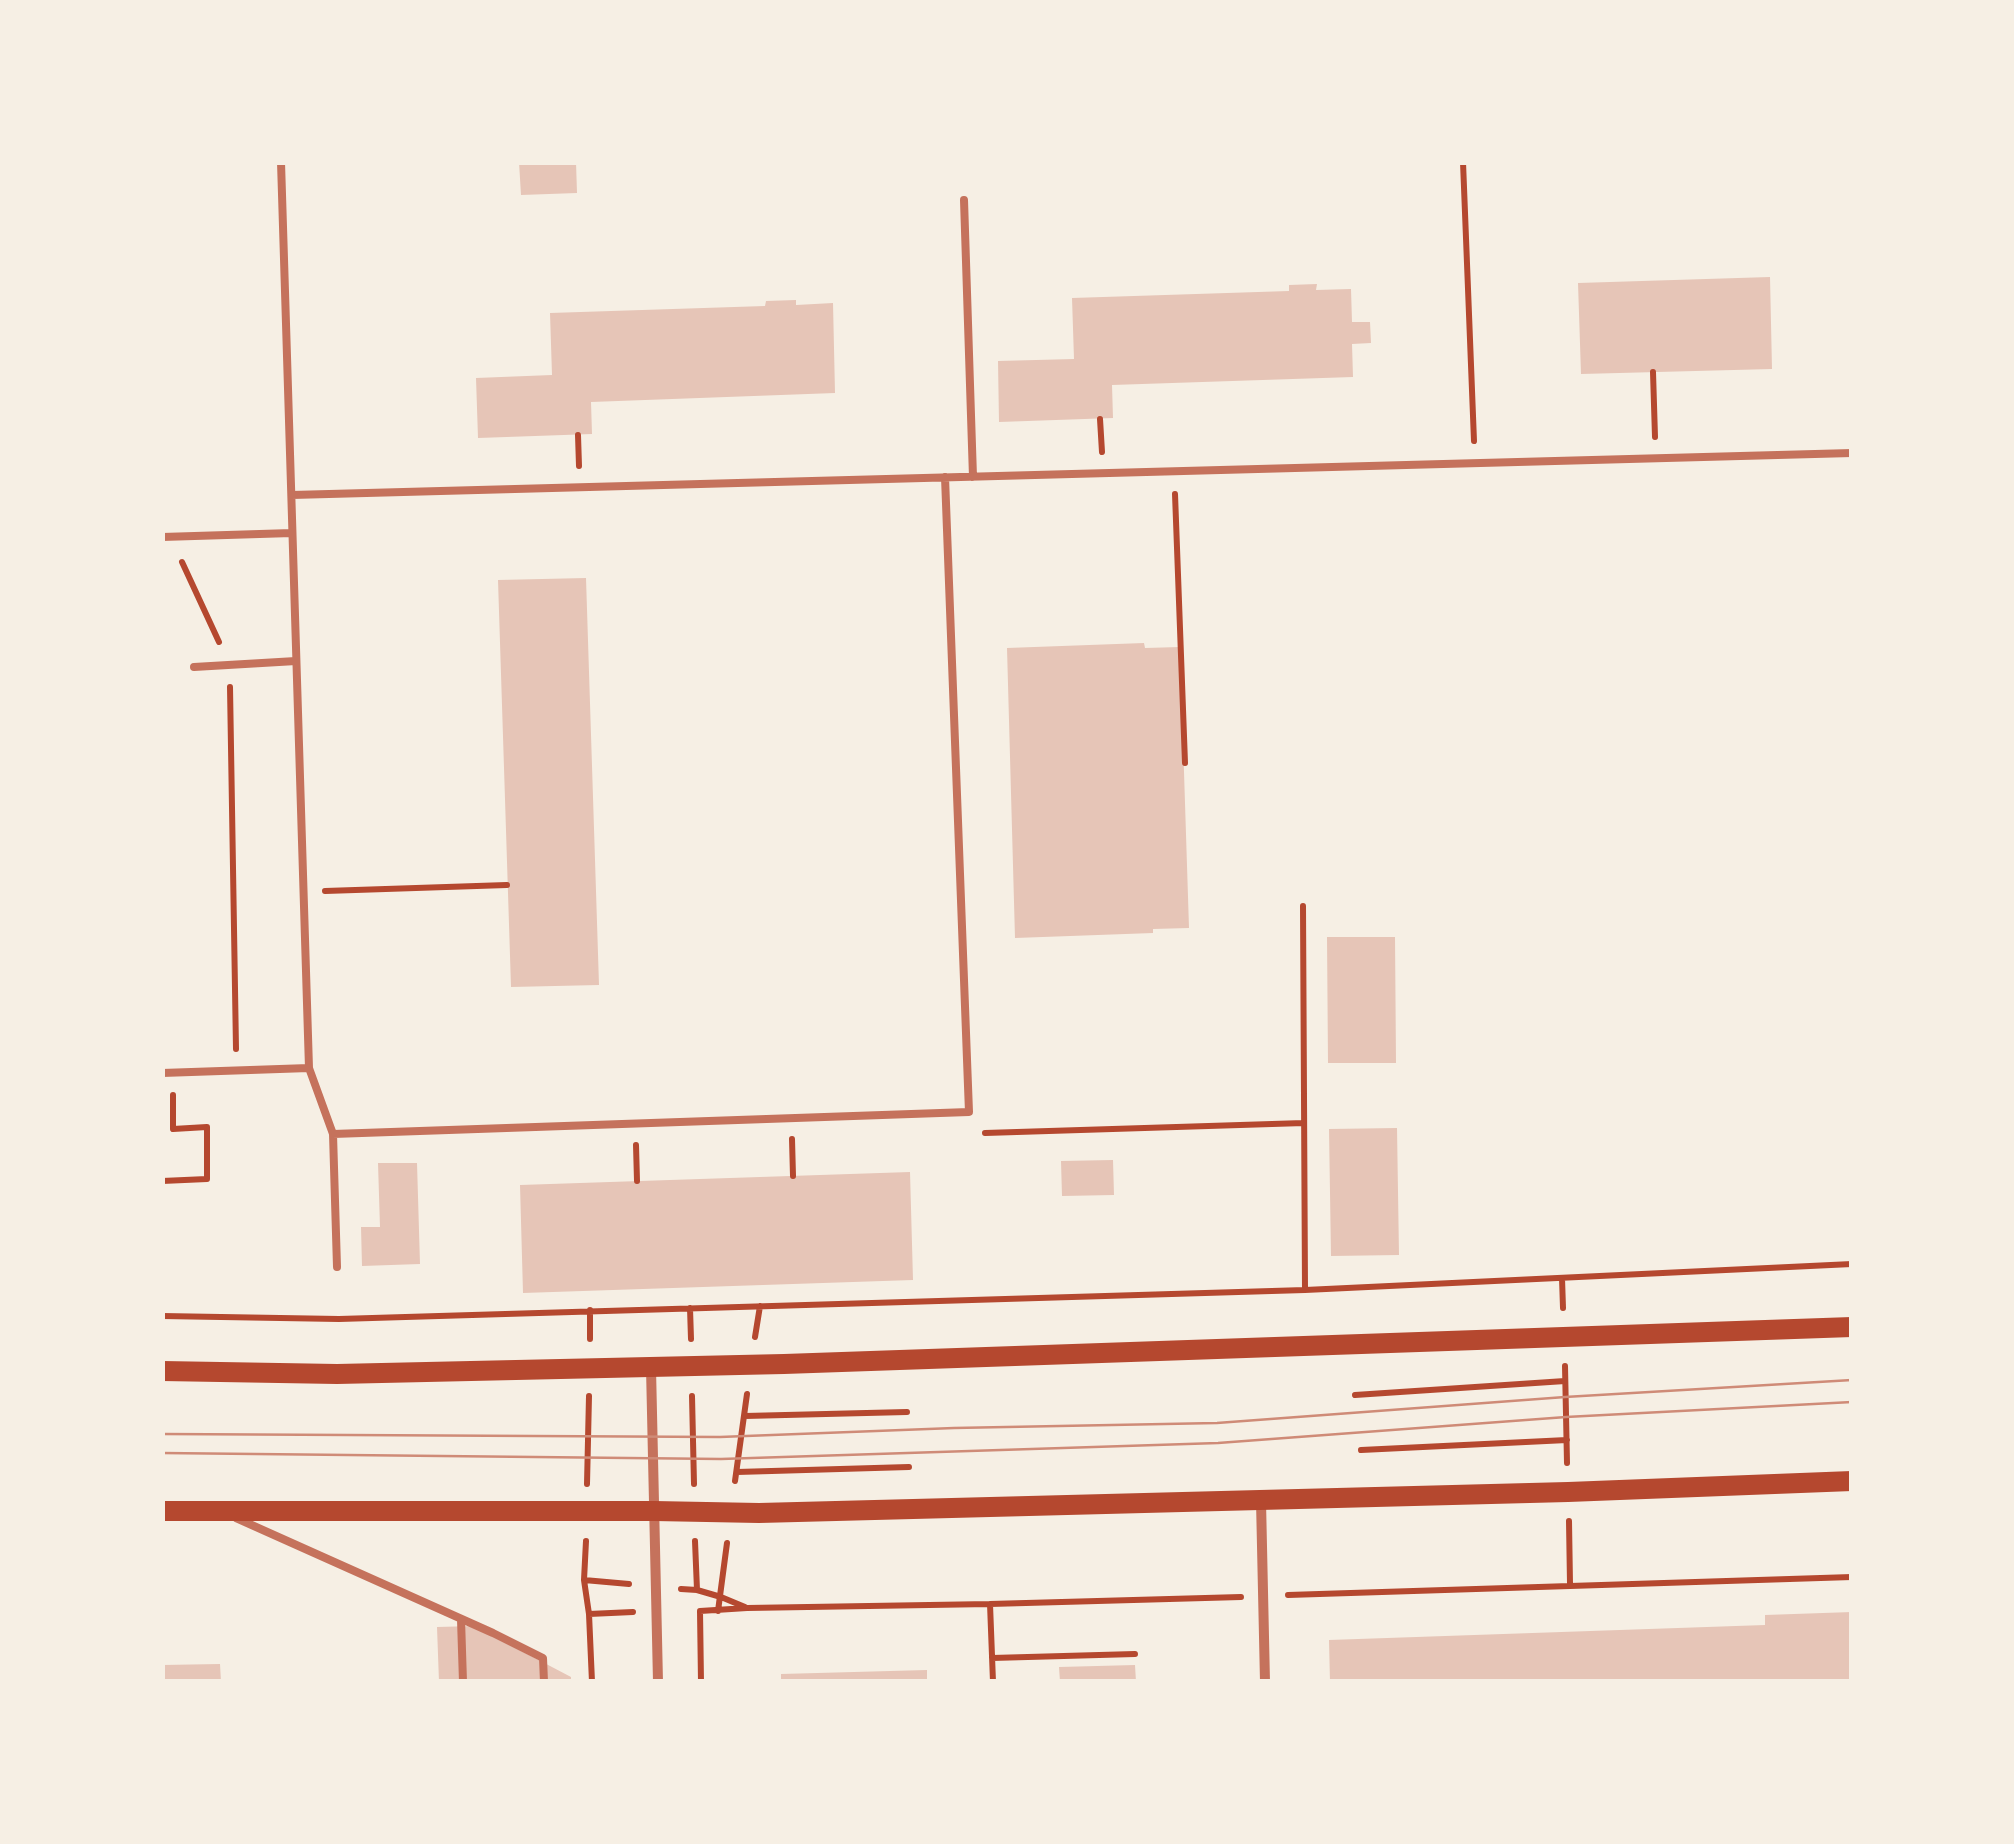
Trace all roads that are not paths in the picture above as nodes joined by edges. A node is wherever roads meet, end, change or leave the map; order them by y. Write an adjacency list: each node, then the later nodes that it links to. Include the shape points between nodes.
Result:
1 (282, 162): 6 (lane)
2 (964, 200): 4 (lane)
3 (1852, 453): 4 (lane)
4 (973, 477): 5 (lane)
5 (946, 478): 6 (lane); 13 (lane, via 969,1112)
6 (292, 495): 7 (lane)
7 (292, 532): 8 (lane); 9 (lane)
8 (166, 537)
9 (296, 661): 10 (lane); 11 (lane)
10 (194, 668)
11 (309, 1068): 12 (lane); 13 (lane)
12 (162, 1072)
13 (332, 1134): 14 (lane)
14 (337, 1267)
15 (1852, 1327): 16 (main road)
16 (651, 1367): 17 (main road); 20 (street)
17 (162, 1372)
18 (1852, 1482): 19 (main road)
19 (1260, 1501): 20 (main road); 27 (street)
20 (654, 1510): 22 (main road); 26 (street)
21 (162, 1511): 22 (main road)
22 (223, 1512): 23 (lane)
23 (461, 1619): 24 (lane); 25 (lane, via 544,1658)
24 (463, 1682)
25 (544, 1682)
26 (658, 1682)
27 (1265, 1682)

